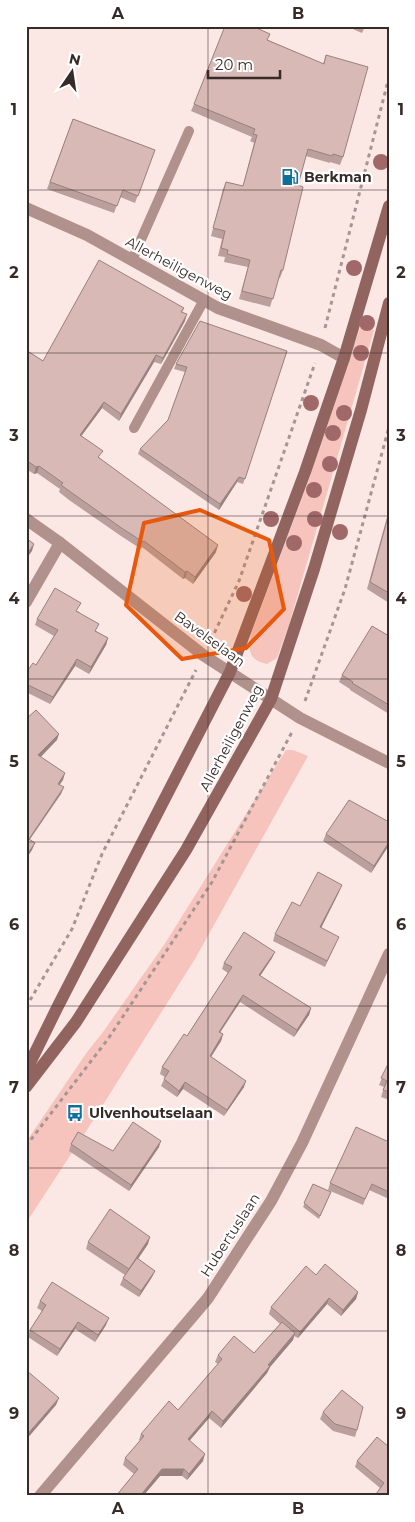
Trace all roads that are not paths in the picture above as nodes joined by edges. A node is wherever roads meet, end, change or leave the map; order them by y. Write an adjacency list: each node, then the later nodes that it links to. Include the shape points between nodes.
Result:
1 (189, 131): 4 (lane)
2 (389, 206): 7 (main road)
3 (26, 208): 4 (street, Allerheiligenweg, via 87,235)
4 (132, 260): 5 (street, Allerheiligenweg)
5 (204, 300): 7 (street, Allerheiligenweg, via 321,345); 8 (lane)
6 (389, 303): 13 (main road, Allerheiligenweg, via 314,569)
7 (344, 358): 12 (main road)
8 (134, 428)
9 (26, 519): 10 (street, Bavelselaan)
10 (60, 543): 11 (street); 12 (street, Bavelselaan)
11 (26, 602)
12 (230, 672): 13 (street, Bavelselaan); 16 (main road)
13 (271, 700): 14 (street, Bavelselaan); 17 (main road, Allerheiligenweg, via 186,850 76,1022)
14 (389, 762)
15 (389, 954): 18 (street, Hubertuslaan, via 302,1143 271,1201 208,1298)
16 (26, 1071)
17 (26, 1087)
18 (40, 1496)

